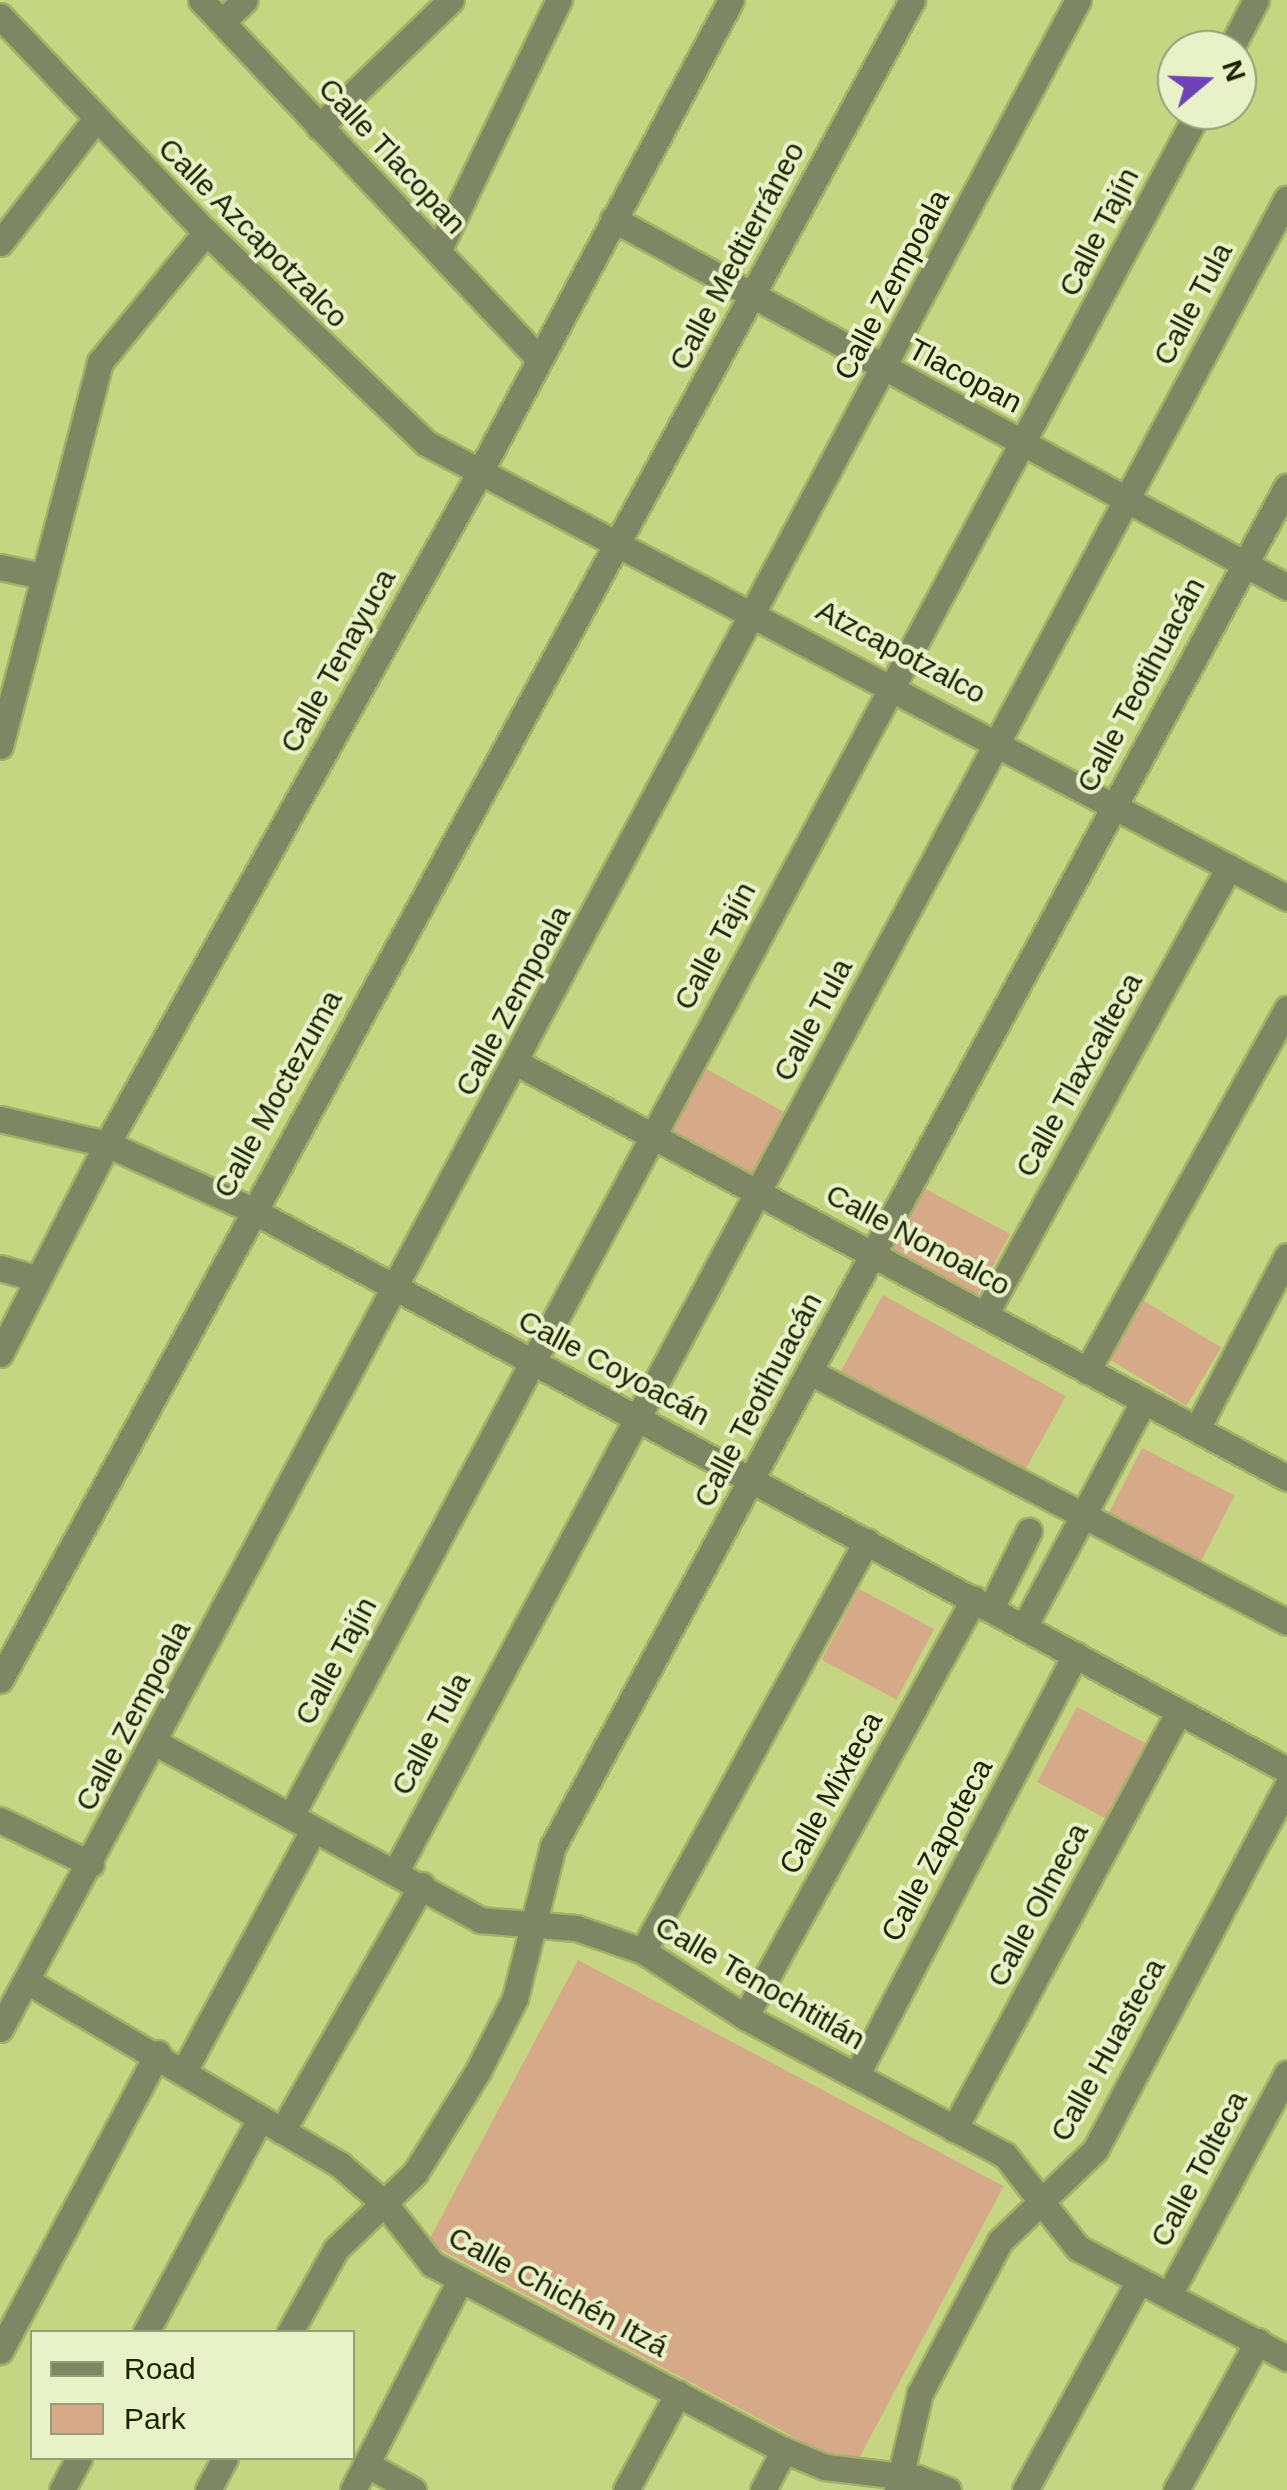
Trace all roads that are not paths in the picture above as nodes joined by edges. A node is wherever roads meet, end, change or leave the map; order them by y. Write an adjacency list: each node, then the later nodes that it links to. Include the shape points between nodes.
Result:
1 (16, 0): 10 (street)
2 (201, 0): 11 (street, Calle Tlacopan)
3 (245, 0): 11 (street)
4 (451, 0): 14 (street)
5 (559, 0): 20 (street)
6 (731, 0): 17 (street, Calle Tenayuca)
7 (912, 0): 21 (street, Calle Medtierráneo)
8 (1078, 0): 23 (street, Calle Zempoala)
9 (1256, 0): 12 (street)
10 (0, 15): 13 (street, Calle Azcapotzalco)
11 (222, 21): 14 (street, Calle Tlacopan)
12 (1240, 30)
13 (95, 120): 18 (street, Calle Azcapotzalco); 19 (street)
14 (319, 128): 20 (street, Calle Tlacopan)
15 (1189, 130): 24 (street, Calle Tajín)
16 (1287, 198): 27 (street, Calle Tula)
17 (613, 219): 21 (street, Tlacopan); 22 (street, Calle Tenayuca)
18 (206, 232): 25 (street, Calle Azcapotzalco, via 384,408 426,443); 31 (street, via 100,362)
19 (0, 243)
20 (438, 251): 22 (street, Calle Tlacopan)
21 (752, 296): 23 (street, Tlacopan); 28 (street, Calle Medtierráneo)
22 (537, 356): 25 (street, Calle Tenayuca)
23 (884, 370): 24 (street, Tlacopan); 33 (street, Calle Zempoala)
24 (1025, 444): 27 (street, Tlacopan); 34 (street, Calle Tajín)
25 (481, 470): 28 (street, Atzcapotzalco); 44 (street, Calle Tenayuca)
26 (1287, 486): 29 (street, Calle Teotihuacán)
27 (1127, 498): 29 (street, Tlacopan); 35 (street, Calle Tula)
28 (622, 544): 33 (street, Atzcapotzalco); 46 (street, Calle Moctezuma)
29 (1243, 565): 32 (street, Tlacopan); 37 (street, Calle Teotihuacán)
30 (0, 566): 31 (street)
31 (42, 576): 36 (street)
32 (1287, 587)
33 (757, 613): 34 (street, Atzcapotzalco); 41 (street, Calle Zempoala)
34 (892, 684): 35 (street, Atzcapotzalco); 43 (street, Calle Tajín)
35 (998, 740): 37 (street, Atzcapotzalco); 45 (street, Calle Tula)
36 (0, 746)
37 (1113, 804): 38 (street, Atzcapotzalco); 47 (street, Calle Teotihuacán)
38 (1229, 867): 39 (street, Atzcapotzalco); 52 (street, Calle Tlaxcalteca)
39 (1287, 898)
40 (1287, 1009): 55 (street)
41 (517, 1063): 43 (street, Calle Nonoalco); 51 (street, Calle Zempoala)
42 (0, 1119): 44 (street, Calle Coyoacán)
43 (654, 1134): 45 (street, Calle Nonoalco); 54 (street, Calle Tajín)
44 (107, 1144): 46 (street, Calle Coyoacán); 50 (street, Calle Tenayuca)
45 (760, 1192): 47 (street, Calle Nonoalco); 58 (street, Calle Tula)
46 (250, 1209): 51 (street, Calle Coyoacán); 69 (street, Calle Moctezuma)
47 (872, 1253): 52 (street, Calle Nonoalco); 56 (street, Calle Teotihuacán)
48 (1287, 1256): 59 (street)
49 (0, 1268): 50 (street)
50 (36, 1278): 53 (street, Calle Tenayuca)
51 (395, 1289): 54 (street, Calle Coyoacán); 71 (street, Calle Zempoala)
52 (986, 1314): 55 (street, Calle Nonoalco)
53 (0, 1354)
54 (533, 1362): 58 (street, Calle Coyoacán); 74 (street, Calle Tajín)
55 (1087, 1370): 57 (street, Calle Nonoalco)
56 (812, 1372): 61 (street, Calle Teotihuacán); 62 (street)
57 (1142, 1404): 59 (street, Calle Nonoalco); 62 (street)
58 (638, 1416): 61 (street, Calle Coyoacán); 78 (street, Calle Tula)
59 (1197, 1429): 60 (street, Calle Nonoalco)
60 (1287, 1478)
61 (754, 1480): 64 (street, Calle Coyoacán); 80 (street, Calle Teotihuacán, via 553,1846)
62 (1080, 1514): 66 (street); 67 (street)
63 (1029, 1531): 65 (street, Calle Mixteca)
64 (867, 1541): 65 (street, Calle Coyoacán); 81 (street)
65 (983, 1604): 67 (street, Calle Coyoacán); 83 (street, Calle Mixteca)
66 (1287, 1622)
67 (1024, 1628): 68 (street, Calle Coyoacán)
68 (1076, 1654): 70 (street, Calle Coyoacán); 88 (street, Calle Zapoteca)
69 (0, 1680)
70 (1179, 1712): 72 (street, Calle Coyoacán); 90 (street, Calle Olmeca)
71 (156, 1743): 74 (street, Calle Tenochtitlán); 77 (street, Calle Zempoala)
72 (1287, 1770)
73 (1287, 1786): 91 (street, Calle Huasteca, via 1095,2150)
74 (292, 1814): 76 (street, Calle Tenochtitlán)
75 (0, 1820): 77 (street)
76 (313, 1830): 78 (street, Calle Tenochtitlán); 86 (street)
77 (91, 1864): 82 (street, Calle Zempoala)
78 (396, 1872): 79 (street, Calle Tenochtitlán)
79 (422, 1884): 80 (street, Calle Tenochtitlán, via 480,1920); 89 (street)
80 (532, 1928): 81 (street, Calle Tenochtitlán, via 604,1934); 92 (street, Calle Teotihuacán, via 515,1998 478,2071 430,2155)
81 (643, 1951): 83 (street, Calle Tenochtitlán)
82 (27, 1980): 84 (street, Calle Zempoala); 85 (street, Calle Chichén Itzá)
83 (745, 2017): 88 (street, Calle Tenochtitlán)
84 (0, 2029)
85 (158, 2053): 86 (street, Calle Chichén Itzá); 99 (street)
86 (185, 2069): 89 (street, Calle Chichén Itzá)
87 (1287, 2073): 95 (street, Calle Tolteca)
88 (856, 2076): 90 (street, Calle Tenochtitlán)
89 (270, 2125): 92 (street, Calle Chichén Itzá, via 339,2164); 96 (street)
90 (954, 2129): 91 (street, Calle Tenochtitlán, via 1005,2154)
91 (1045, 2202): 94 (street, Calle Tenochtitlán, via 1064,2237); 105 (street, Calle Huasteca, via 1000,2241 920,2394)
92 (386, 2205): 93 (street, Calle Chichén Itzá, via 420,2255); 97 (street, Calle Teotihuacán, via 336,2249)
93 (460, 2280): 100 (street, Calle Chichén Itzá); 104 (street)
94 (1139, 2281): 95 (street, Calle Tenochtitlán); 113 (street, Calle Tolteca)
95 (1169, 2295): 98 (street, Calle Tenochtitlán)
96 (147, 2330)
97 (291, 2330)
98 (1277, 2346): 114 (street)
99 (0, 2350)
100 (678, 2393): 101 (street, Calle Chichén Itzá); 110 (street)
101 (784, 2450): 105 (street, Calle Chichén Itzá); 111 (street)
102 (78, 2460): 106 (street)
103 (224, 2460): 107 (street)
104 (366, 2464): 108 (street); 109 (street)
105 (898, 2484): 112 (street, Calle Chichén Itzá)
106 (62, 2490)
107 (208, 2490)
108 (353, 2490)
109 (413, 2490)
110 (626, 2490)
111 (763, 2490)
112 (948, 2490)
113 (1025, 2490)
114 (1176, 2490)

